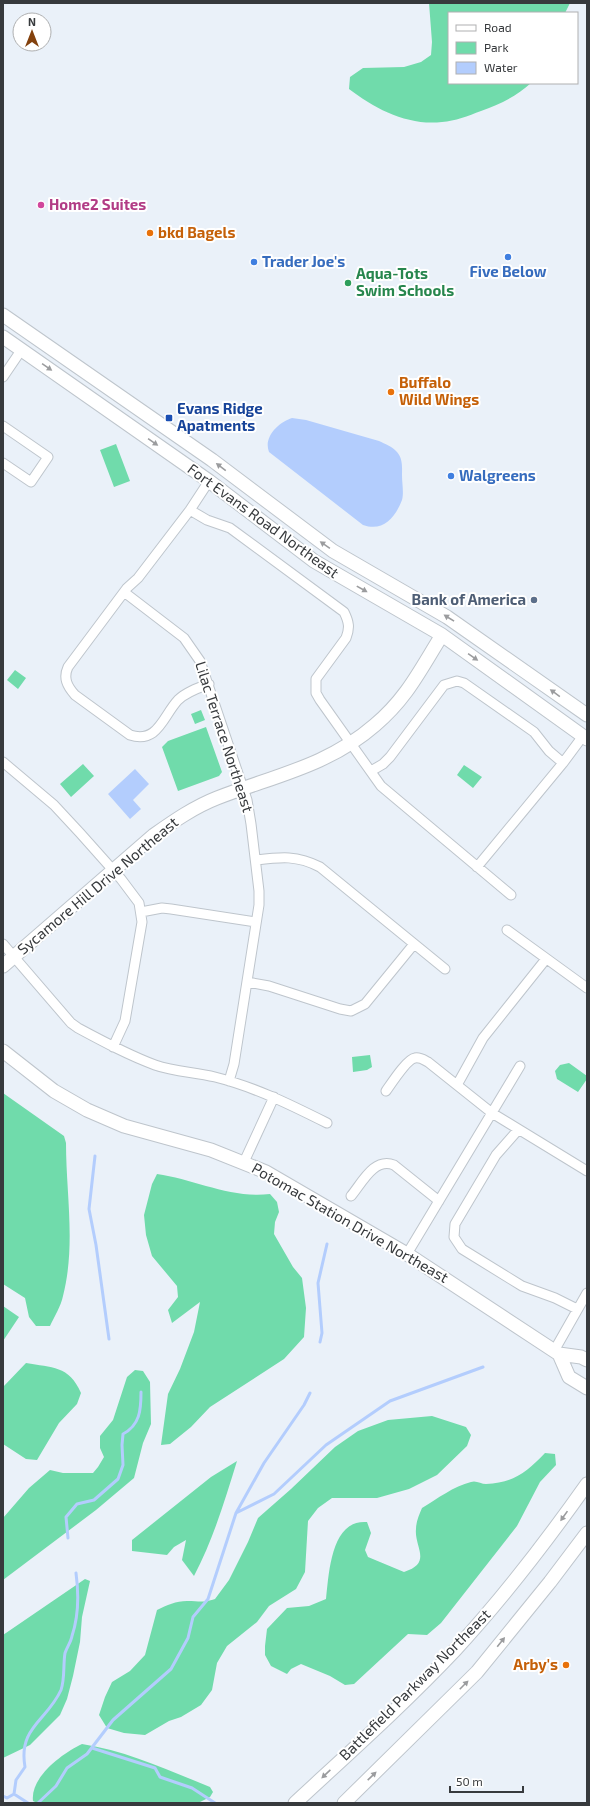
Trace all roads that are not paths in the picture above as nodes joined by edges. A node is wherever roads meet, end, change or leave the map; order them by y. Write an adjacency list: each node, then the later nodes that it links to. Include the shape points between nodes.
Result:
1 (3, 315): 12 (main road, Fort Evans Road Northeast, one-way to 1, via 448,617 333,551 212,460)
2 (3, 337): 3 (main road, Fort Evans Road Northeast)
3 (22, 350): 4 (street); 7 (main road, Fort Evans Road Northeast, one-way to 7)
4 (3, 377)
5 (3, 426): 6 (street, via 48,457 31,482)
6 (3, 463)
7 (209, 481): 8 (street); 10 (main road, Fort Evans Road Northeast, one-way to 10, via 314,561)
8 (190, 510): 9 (street, via 138,578); 14 (street, via 207,520 230,528 344,612 349,625 346,638 322,670 315,685 320,700)
9 (124, 592): 11 (street, Lilac Terrace Northeast, via 184,638 200,662); 11 (street, via 68,667 65,677 69,689 130,735 144,737 156,730 184,695)
10 (442, 635): 13 (main road, Fort Evans Road Northeast, one-way to 13); 14 (main road, Sycamore Hill Drive Northeast, via 418,677 400,700)
11 (209, 684): 18 (street, Lilac Terrace Northeast)
12 (587, 715)
13 (585, 737): 16 (street)
14 (352, 743): 17 (street); 18 (main road, Sycamore Hill Drive Northeast, via 308,767)
15 (3, 762): 21 (street, via 54,805)
16 (562, 763): 17 (street, via 549,752 534,732 464,683 457,681 444,685 390,757); 20 (street)
17 (371, 771): 20 (street, via 391,797)
18 (243, 789): 19 (street, Lilac Terrace Northeast); 21 (main road, Sycamore Hill Drive Northeast, via 216,798 181,816)
19 (256, 860): 24 (street, Lilac Terrace Northeast, via 259,891); 27 (street, via 298,858 320,867)
20 (477, 867): 22 (street)
21 (113, 870): 23 (street, via 134,895); 28 (main road, Sycamore Hill Drive Northeast)
22 (512, 895)
23 (141, 912): 24 (street, via 162,908); 34 (street, via 142,922 125,1021)
24 (256, 922): 32 (street, Lilac Terrace Northeast)
25 (507, 930): 29 (street)
26 (3, 944): 28 (street)
27 (414, 944): 31 (street); 32 (street, via 364,1004 351,1011 269,986)
28 (14, 956): 30 (main road, Sycamore Hill Drive Northeast); 34 (street, via 71,1023)
29 (546, 959): 33 (street); 38 (street, via 483,1038)
30 (3, 966)
31 (445, 969)
32 (247, 982): 37 (street, Lilac Terrace Northeast)
33 (587, 988)
34 (113, 1047): 37 (street, via 157,1066)
35 (3, 1051): 44 (main road, Potomac Station Drive Northeast, via 54,1091 87,1110 124,1126 211,1150)
36 (520, 1066): 41 (street)
37 (229, 1081): 40 (street)
38 (457, 1085): 39 (street, via 428,1062 414,1058); 41 (street)
39 (386, 1091)
40 (274, 1097): 42 (street); 44 (street)
41 (492, 1113): 43 (street); 47 (street)
42 (327, 1123)
43 (518, 1130): 45 (street); 50 (street, via 496,1156 455,1224 454,1237 462,1249 522,1286)
44 (244, 1162): 48 (main road, Potomac Station Drive Northeast, via 266,1172)
45 (587, 1172)
46 (351, 1196): 47 (street, via 376,1166 388,1163)
47 (439, 1201): 48 (street)
48 (407, 1254): 51 (main road, Potomac Station Drive Northeast)
49 (587, 1293): 50 (street)
50 (577, 1309): 51 (street)
51 (557, 1352): 52 (main road, Potomac Station Drive Northeast); 53 (main road, via 570,1377)
52 (587, 1360)
53 (587, 1388)
54 (587, 1484): 56 (main road, Battlefield Parkway Northeast, one-way to 56, via 541,1548 455,1650 382,1723)
55 (587, 1532): 57 (main road, one-way to 55, via 477,1672)
56 (295, 1803)
57 (344, 1803)

